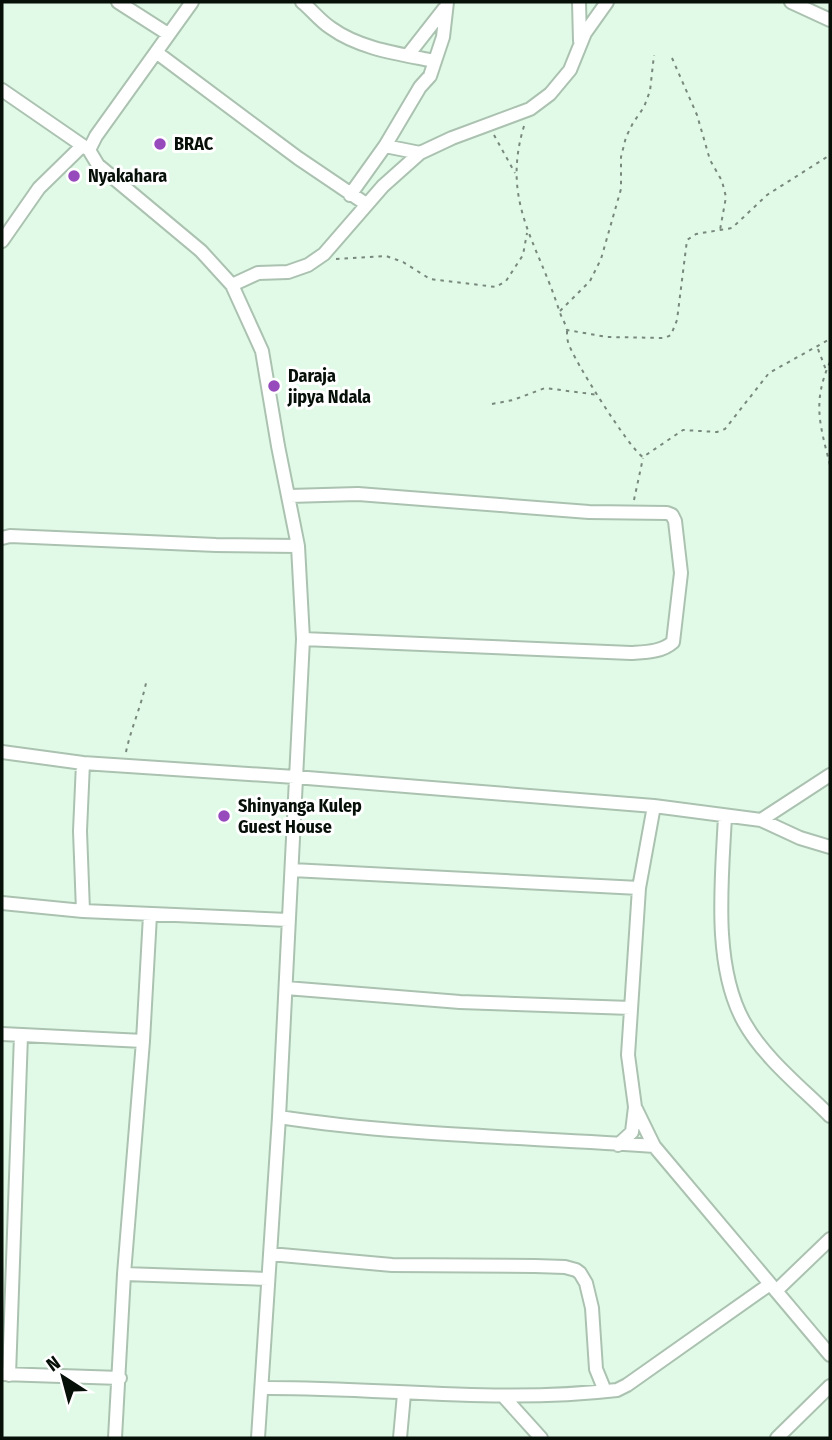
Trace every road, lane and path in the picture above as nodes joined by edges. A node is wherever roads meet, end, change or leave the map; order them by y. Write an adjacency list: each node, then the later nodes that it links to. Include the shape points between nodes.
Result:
1 (118, 2): 9 (street)
2 (192, 2): 9 (street)
3 (302, 2): 12 (street, via 346,37)
4 (579, 2): 10 (street)
5 (607, 2): 10 (street)
6 (791, 2): 8 (street)
7 (447, 4): 12 (street); 15 (street)
8 (830, 20)
9 (168, 34): 11 (street)
10 (580, 45): 17 (street, via 564,79)
11 (156, 52): 20 (street); 24 (street)
12 (408, 55): 15 (street)
13 (654, 55): 31 (path, via 650,91 621,157 621,189 601,259 590,281)
14 (672, 58): 26 (path, via 722,181 726,197)
15 (435, 61): 19 (street, via 428,80)
16 (2, 90): 20 (street)
17 (530, 109): 18 (street); 23 (path, via 518,145)
18 (488, 125): 21 (street); 23 (path)
19 (384, 146): 21 (street); 24 (street)
20 (86, 148): 28 (street, via 39,188); 30 (street, via 98,165 201,251)
21 (420, 153): 25 (street)
22 (830, 155): 26 (path, via 767,195 732,228)
23 (516, 176): 27 (path)
24 (350, 195): 25 (street)
25 (366, 204): 29 (street)
26 (720, 231): 32 (path, via 696,234 686,241 677,320 671,335 607,337)
27 (527, 233): 29 (path, via 523,255 506,281 496,287 430,279 386,256); 31 (path)
28 (2, 241)
29 (314, 262): 30 (street, via 300,270 258,273)
30 (232, 285): 41 (street, via 262,351)
31 (559, 312): 32 (path)
32 (567, 330): 37 (path, via 573,353)
33 (830, 339): 34 (path)
34 (818, 348): 36 (path); 39 (path, via 769,373 725,429 683,430)
35 (830, 362): 36 (path)
36 (826, 371): 40 (path, via 819,425)
37 (599, 395): 38 (path, via 545,388); 39 (path, via 626,440)
38 (492, 404)
39 (643, 457): 42 (path)
40 (830, 465)
41 (289, 496): 42 (street, via 358,494); 44 (street)
42 (627, 513): 45 (street, via 667,513 675,521 679,598 674,638 663,649 631,653)
43 (2, 538): 44 (street)
44 (298, 546): 45 (street)
45 (303, 639): 51 (street)
46 (146, 683): 49 (path)
47 (2, 752): 48 (street)
48 (83, 763): 49 (street); 59 (street)
49 (123, 766): 51 (street)
50 (830, 775): 54 (street)
51 (295, 777): 52 (street); 56 (street)
52 (654, 806): 53 (street); 57 (street)
53 (725, 816): 54 (street); 68 (street, via 722,922 731,990 744,1022 768,1053)
54 (761, 820): 55 (street)
55 (830, 847)
56 (292, 870): 57 (street); 61 (street)
57 (639, 888): 63 (street)
58 (2, 904): 59 (street)
59 (83, 911): 60 (street)
60 (150, 915): 61 (street); 66 (street)
61 (288, 920): 62 (street)
62 (286, 988): 63 (street, via 460,1002); 69 (street)
63 (631, 1008): 67 (street, via 628,1055)
64 (2, 1034): 65 (street)
65 (21, 1035): 66 (street); 78 (street)
66 (143, 1041): 74 (street)
67 (635, 1107): 70 (street, via 632,1132); 71 (street)
68 (830, 1116)
69 (279, 1117): 70 (street, via 356,1127); 73 (street)
70 (618, 1145): 71 (street)
71 (654, 1146): 76 (street)
72 (830, 1239): 76 (street)
73 (270, 1254): 75 (street); 82 (street, via 392,1265 576,1270 586,1283 592,1308 596,1369)
74 (124, 1274): 75 (street); 79 (street)
75 (268, 1279): 81 (street)
76 (773, 1287): 77 (street); 82 (street, via 627,1385)
77 (830, 1355)
78 (5, 1375): 79 (street)
79 (120, 1378): 85 (street)
80 (830, 1386): 89 (street)
81 (262, 1388): 83 (street); 86 (street)
82 (605, 1391): 84 (street)
83 (404, 1394): 84 (street); 87 (street)
84 (504, 1397): 88 (street)
85 (115, 1438)
86 (258, 1438)
87 (400, 1438)
88 (541, 1438)
89 (777, 1438)

